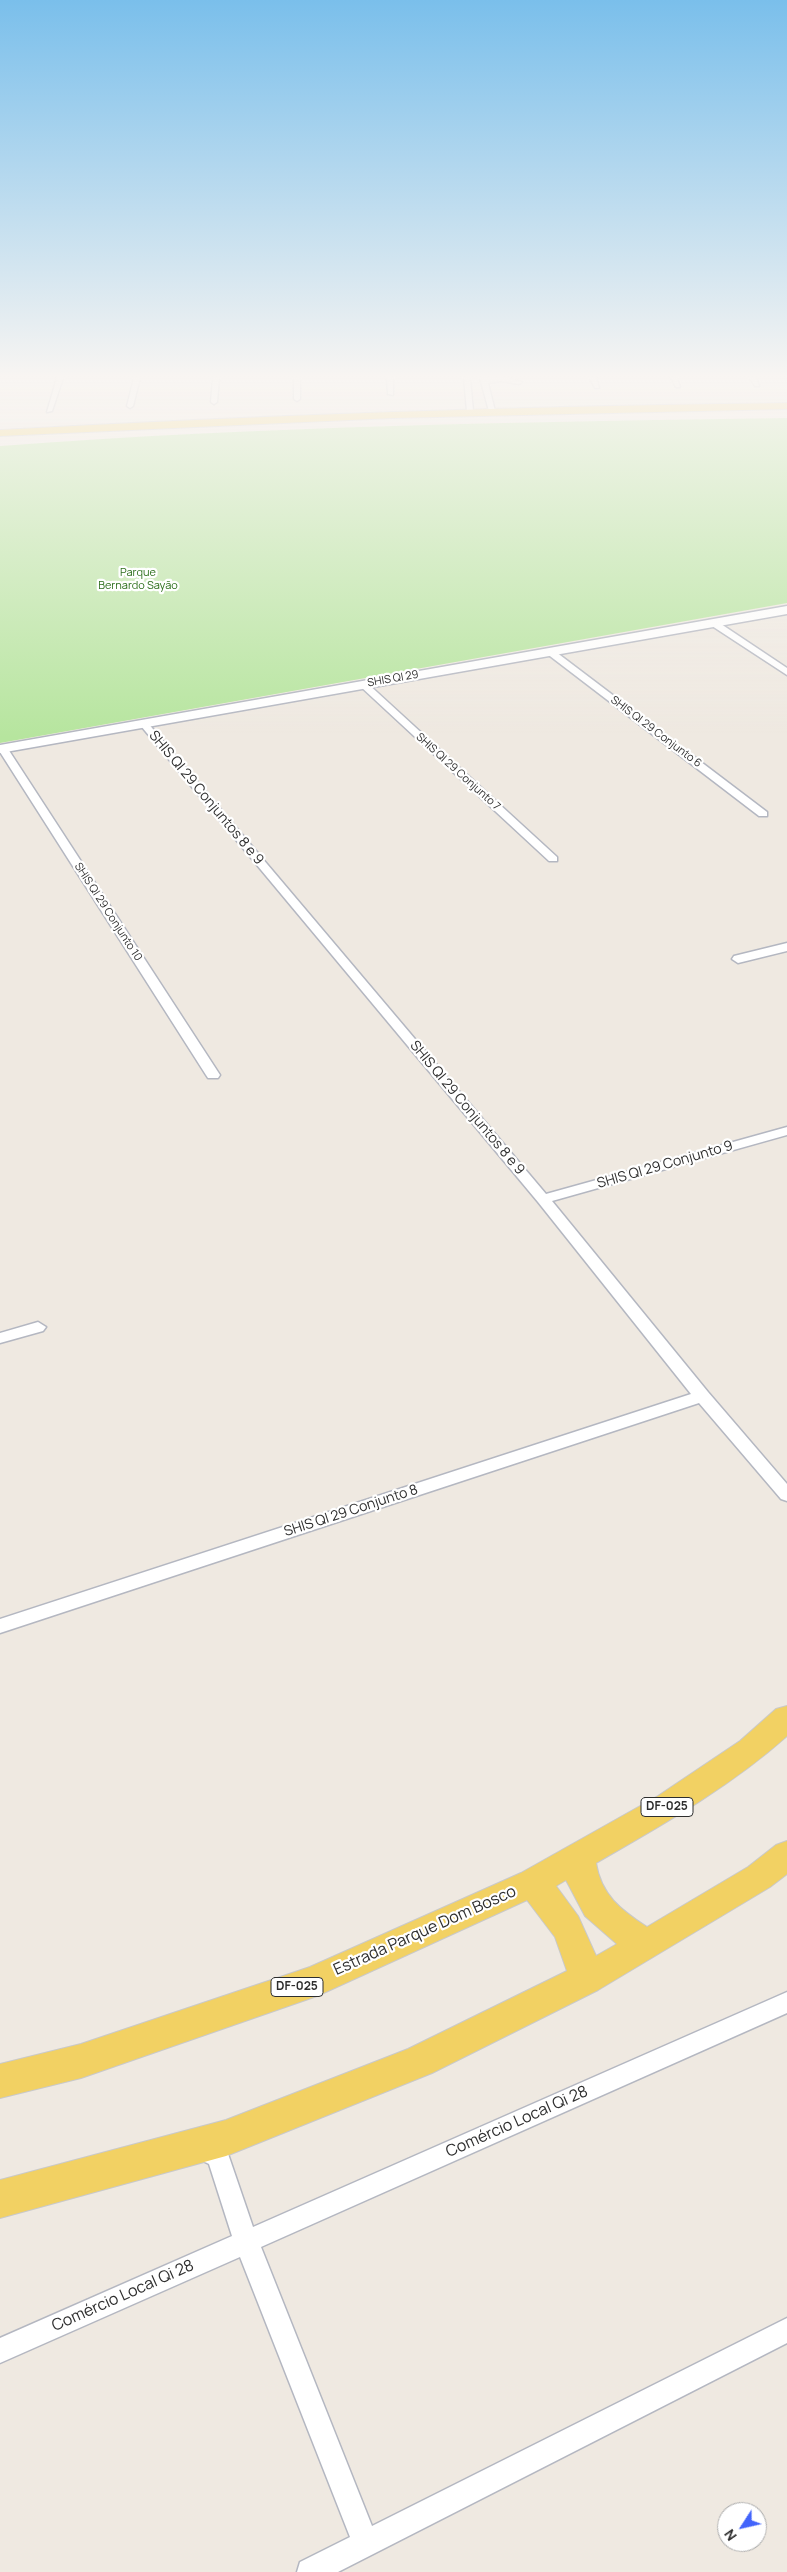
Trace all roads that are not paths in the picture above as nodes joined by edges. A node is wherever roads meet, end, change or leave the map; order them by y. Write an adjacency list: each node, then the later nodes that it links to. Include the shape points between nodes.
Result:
1 (787, 610): 2 (street, SHIS QI 29)
2 (712, 622): 3 (street, SHIS QI 29); 4 (street)
3 (550, 651): 5 (street, SHIS QI 29); 8 (street, SHIS QI 29 Conjunto 6)
4 (787, 672)
5 (363, 684): 6 (street, SHIS QI 29); 9 (street, SHIS QI 29 Conjunto 7)
6 (144, 724): 7 (street, SHIS QI 29); 14 (street, SHIS QI 29 Conjuntos 8 e 9)
7 (2, 749): 12 (street, SHIS QI 29 Conjunto 10)
8 (763, 814)
9 (553, 859)
10 (787, 947): 11 (street)
11 (738, 959)
12 (213, 1075)
13 (787, 1131): 14 (street, SHIS QI 29 Conjunto 9)
14 (544, 1200): 17 (street, SHIS QI 29 Conjuntos 8 e 9)
15 (38, 1327): 16 (street)
16 (0, 1338)
17 (702, 1396): 18 (street, SHIS QI 29 Conjuntos 8 e 9); 19 (street, SHIS QI 29 Conjunto 8)
18 (787, 1495)
19 (0, 1626)
20 (787, 1718): 22 (main road, Estrada Parque Dom Bosco / DF-025, via 751,1750 711,1778)
21 (787, 1855): 24 (main road, via 759,1877)
22 (579, 1857): 23 (main road, Estrada Parque Dom Bosco / DF-025); 24 (main road, via 585,1886 598,1906 617,1926)
23 (532, 1883): 25 (main road, via 554,1906 570,1932); 27 (main road, Estrada Parque Dom Bosco / DF-025, via 317,1980 81,2061)
24 (648, 1945): 25 (main road)
25 (586, 1979): 28 (main road, via 420,2061)
26 (787, 2002): 30 (street, Comércio Local Qi 28)
27 (0, 2082)
28 (214, 2147): 29 (main road); 30 (street)
29 (0, 2199)
30 (246, 2241): 32 (street, Comércio Local Qi 28); 33 (street)
31 (787, 2330): 33 (street)
32 (0, 2350)
33 (366, 2544): 34 (street)
34 (310, 2572)

